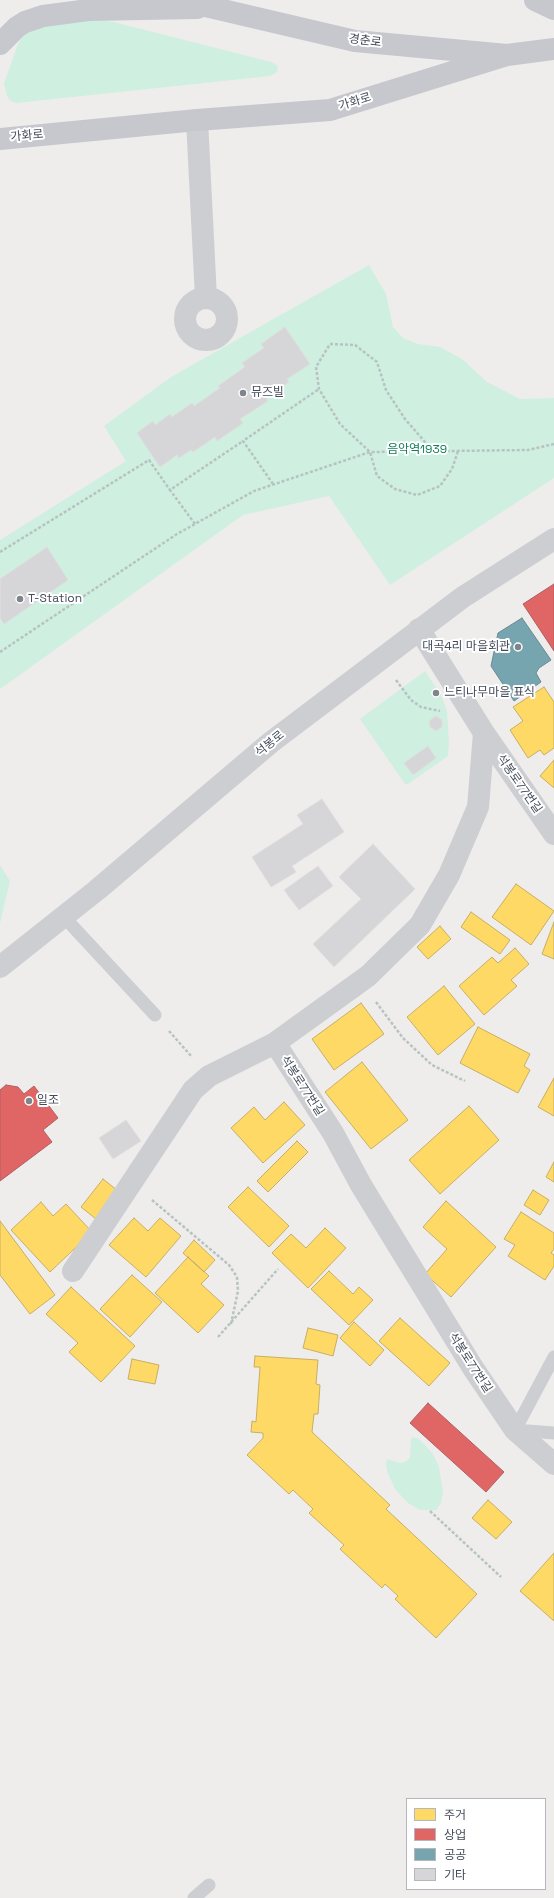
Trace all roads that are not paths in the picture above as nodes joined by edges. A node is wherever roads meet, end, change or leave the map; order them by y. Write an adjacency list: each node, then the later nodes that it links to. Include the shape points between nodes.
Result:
1 (180, 0): 3 (main road, 경춘로)
2 (535, 0): 4 (main road)
3 (207, 7): 5 (main road, via 88,10 43,16 17,27); 7 (main road, 경춘로, via 355,41)
4 (554, 9)
5 (0, 44)
6 (554, 49): 7 (main road, 경춘로)
7 (507, 55): 8 (main road, 가화로, via 330,110)
8 (197, 120): 9 (main road, 가화로); 10 (street)
9 (0, 139)
10 (206, 298)
11 (554, 539): 12 (main road, 석봉로, via 463,597)
12 (419, 630): 13 (street, 석봉로77번길); 15 (main road, 석봉로, via 270,743)
13 (484, 733): 14 (street, 석봉로77번길); 18 (street, 석봉로77번길, via 478,807 449,875 420,925 360,982)
14 (554, 834)
15 (64, 917): 16 (main road, 석봉로); 17 (lane)
16 (0, 967)
17 (155, 1015)
18 (275, 1043): 19 (street, via 209,1076 193,1090); 21 (street, 석봉로77번길, via 333,1133 361,1185 473,1368)
19 (73, 1271)
20 (554, 1357): 21 (lane)
21 (515, 1430): 22 (lane); 23 (street, 석봉로77번길)
22 (554, 1433)
23 (554, 1464)
24 (210, 1885): 25 (lane)
25 (194, 1898)

